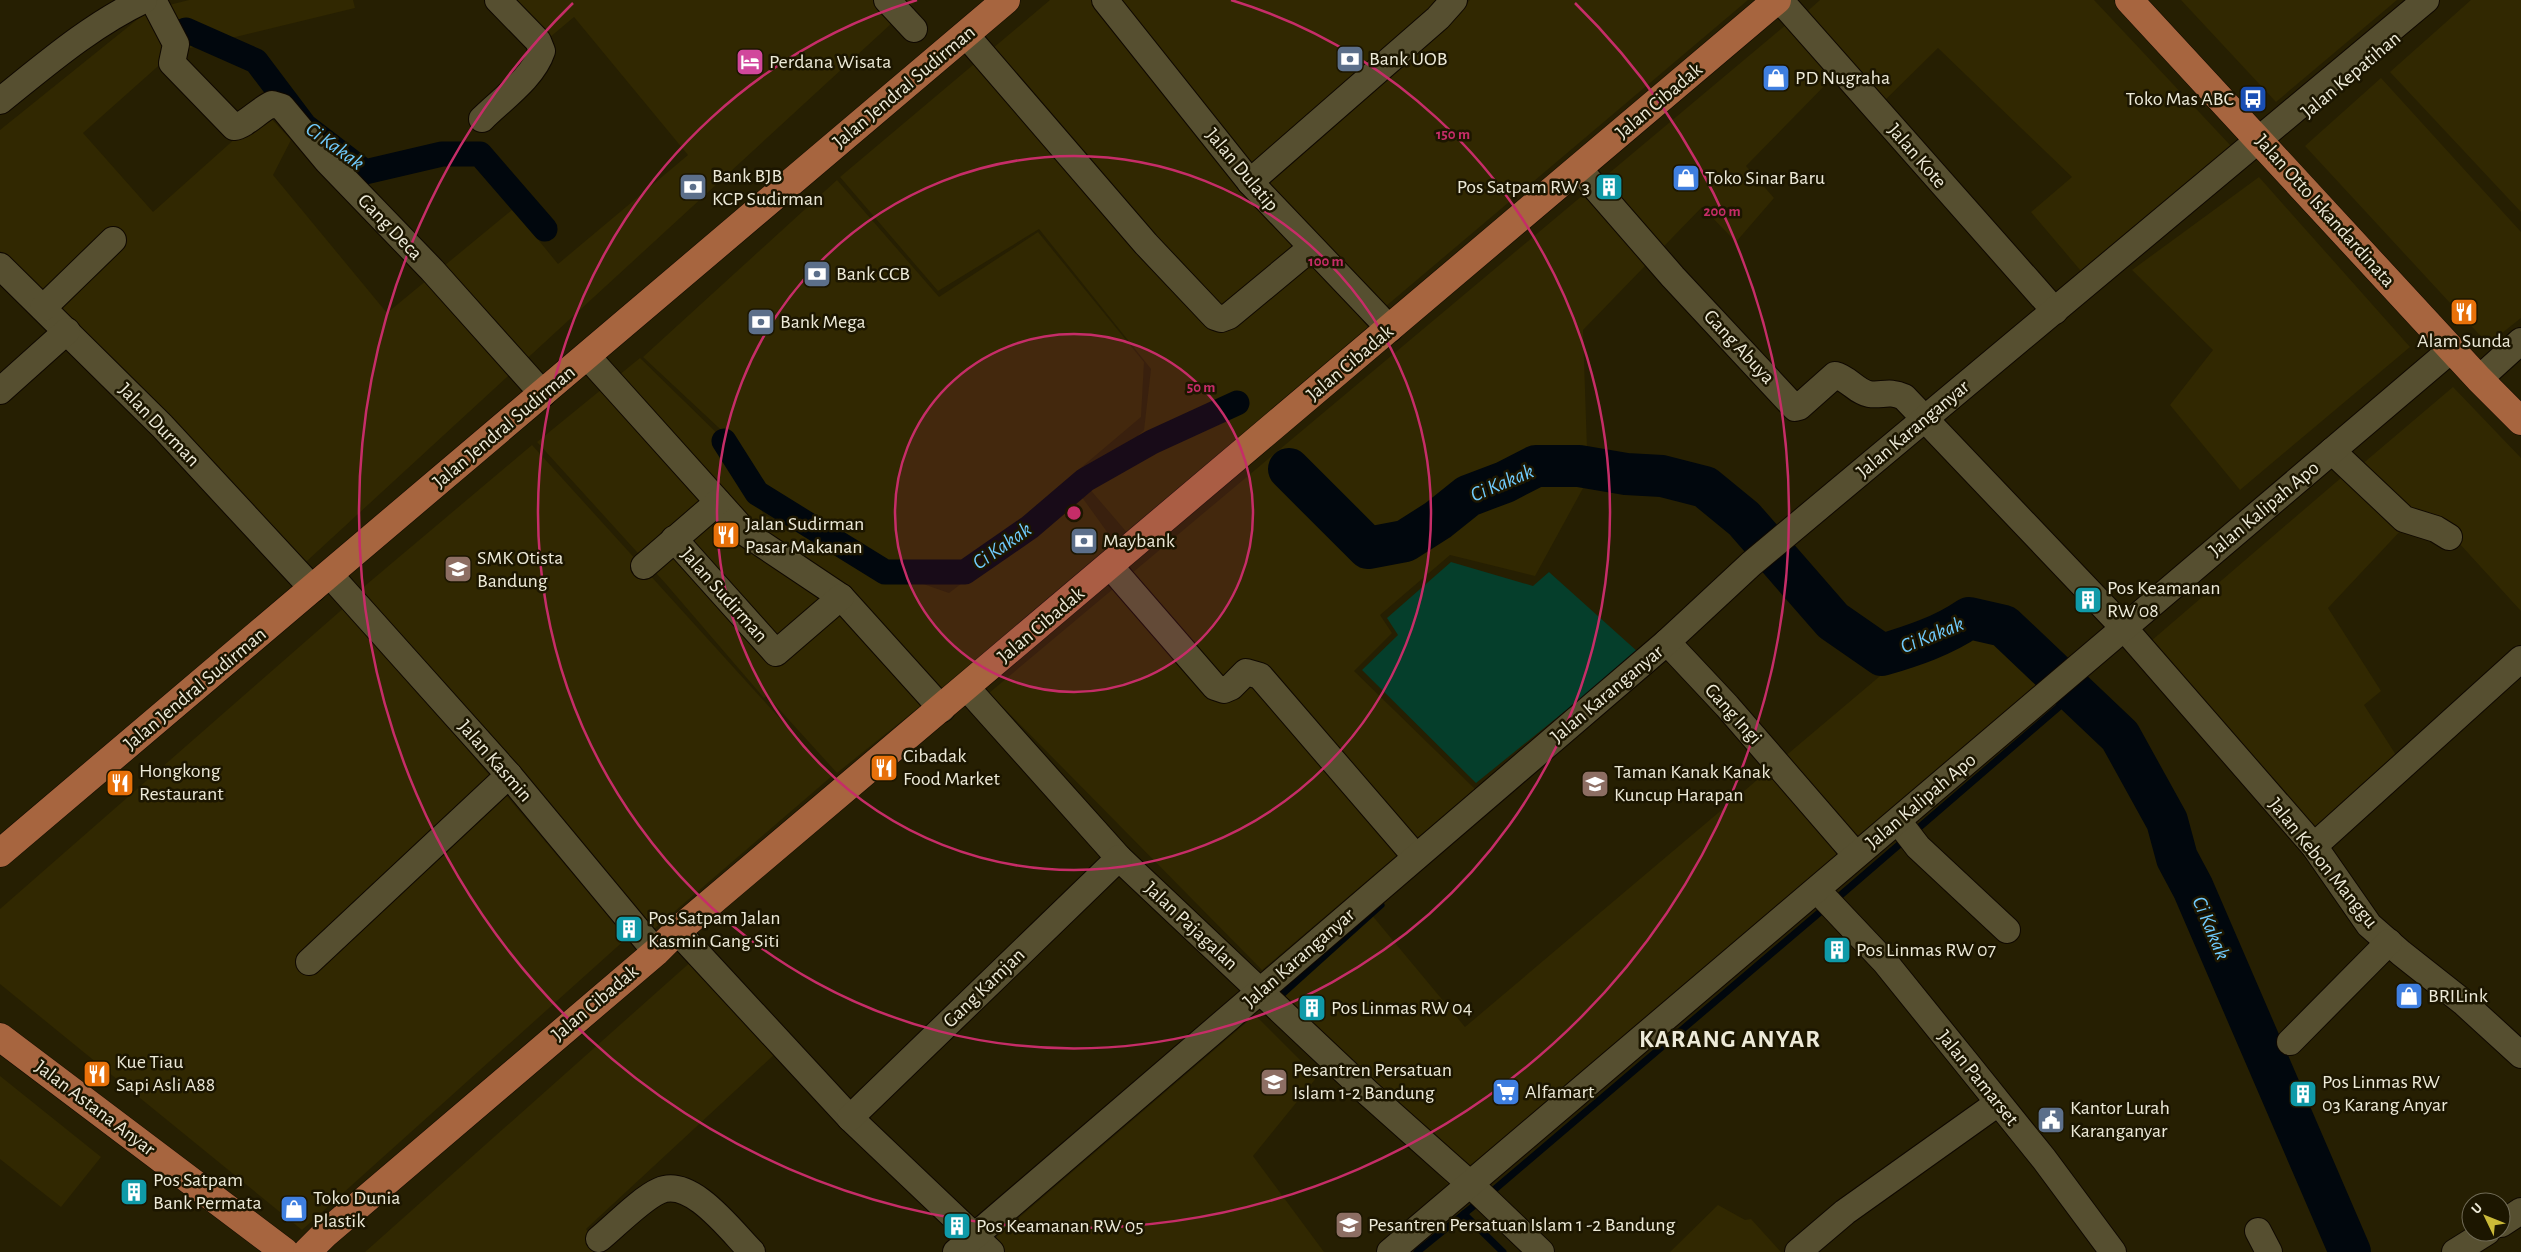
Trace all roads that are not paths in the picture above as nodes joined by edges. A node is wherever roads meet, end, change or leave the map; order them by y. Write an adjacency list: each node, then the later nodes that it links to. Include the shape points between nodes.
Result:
1 (144, 0): 14 (street, via 92,30)
2 (153, 0): 32 (street, Gang Deca, via 176,44 172,63 194,88 234,127 242,125 262,108 272,104 282,107 327,162 432,270)
3 (498, 0): 15 (street, via 538,41 542,51 531,72)
4 (887, 0): 12 (street)
5 (1006, 0): 13 (main road, Jalan Jendral Sudirman)
6 (1105, 0): 19 (street, Jalan Dulatip)
7 (1454, 0): 19 (street, via 1438,18)
8 (1779, 0): 18 (main road, Jalan Cibadak); 24 (street, Jalan Kote)
9 (2129, 0): 16 (main road, Jalan Otto Iskandardinata)
10 (2426, 0): 16 (street, Jalan Kepatihan)
11 (2440, 0): 17 (street, Jalan Kepatihan, via 2286,130)
12 (914, 29)
13 (966, 34): 21 (street, via 1146,244 1215,317 1228,316); 29 (main road, Jalan Jendral Sudirman)
14 (0, 101)
15 (482, 119)
16 (2260, 140): 17 (main road, Jalan Otto Iskandardinata); 24 (street, Jalan Karanganyar)
17 (2279, 161): 28 (main road, Jalan Otto Iskandardinata)
18 (1579, 169): 25 (main road, Jalan Cibadak); 33 (street, Gang Abuya, via 1795,408 1799,408 1834,376 1845,379 1867,394 1887,392 1904,397)
19 (1250, 182): 21 (street, Jalan Dulatip)
20 (113, 240): 23 (street)
21 (1311, 248): 25 (street, Jalan Dulatip)
22 (0, 266): 23 (street, Jalan Durman)
23 (43, 308): 26 (street, Jalan Durman)
24 (2054, 311): 33 (street, Jalan Karanganyar)
25 (1390, 329): 40 (main road, Jalan Cibadak)
26 (67, 332): 31 (street); 41 (street, Jalan Durman)
27 (2521, 341): 30 (street)
28 (2452, 349): 30 (main road, Jalan Otto Iskandardinata); 35 (street, Jalan Kalipah Apo)
29 (587, 356): 32 (main road, Jalan Jendral Sudirman); 36 (street)
30 (2478, 379): 34 (main road, Jalan Otto Iskandardinata)
31 (0, 391)
32 (543, 394): 41 (main road, Jalan Jendral Sudirman)
33 (1925, 418): 43 (street, Jalan Kebon Manggu); 44 (street, Jalan Karanganyar, via 1751,564)
34 (2521, 421)
35 (2332, 451): 37 (street, via 2404,519 2436,529); 43 (street, Jalan Kalipah Apo)
36 (718, 502): 38 (street, Jalan Sudirman); 42 (street, via 747,534)
37 (2449, 537)
38 (674, 540): 39 (street, Jalan Sudirman); 42 (street, Jalan Sudirman, via 776,653)
39 (644, 566)
40 (1110, 566): 46 (main road, Jalan Cibadak); 53 (street, via 1215,686 1224,690 1231,687 1246,672 1260,676)
41 (322, 582): 48 (street, Jalan Kasmin); 51 (main road, Jalan Jendral Sudirman)
42 (841, 597): 47 (street)
43 (2124, 628): 49 (street, Jalan Kalipah Apo, via 2043,697); 50 (street, Jalan Kebon Manggu)
44 (1667, 642): 52 (street, Gang Ingi); 53 (street, Jalan Karanganyar)
45 (2521, 659): 50 (street)
46 (967, 688): 47 (main road, Jalan Cibadak); 54 (street, Jalan Pajagalan)
47 (942, 709): 57 (main road, Jalan Cibadak)
48 (509, 775): 59 (street, Jalan Kasmin); 60 (street)
49 (1907, 833): 52 (street, Jalan Kalipah Apo); 56 (street)
50 (2314, 846): 58 (street, Jalan Kebon Manggu, via 2370,924)
51 (0, 853)
52 (1856, 855): 55 (street, Jalan Kalipah Apo)
53 (1416, 857): 61 (street, Jalan Karanganyar)
54 (1119, 858): 61 (street, Jalan Pajagalan); 66 (street, Gang Kamjan)
55 (1826, 900): 65 (street, Jalan Pamarset, via 1885,962); 67 (street, Jalan Kalipah Apo)
56 (2007, 930)
57 (677, 931): 59 (main road, Jalan Cibadak); 66 (street)
58 (2388, 942): 63 (street); 64 (street, Jalan Kebon Manggu, via 2463,1002)
59 (656, 952): 72 (main road, Jalan Cibadak)
60 (309, 962)
61 (1260, 992): 67 (street, Jalan Pajagalan); 70 (street, Jalan Karanganyar)
62 (0, 1037): 71 (main road, Jalan Astana Anyar)
63 (2290, 1042)
64 (2521, 1055)
65 (1998, 1103): 77 (street, via 1845,1212); 78 (street, Jalan Pamarset)
66 (850, 1118): 70 (street)
67 (1469, 1183): 75 (street, Jalan Kalipah Apo); 76 (street, Jalan Pajagalan)
68 (599, 1239): 73 (street, via 657,1192 676,1188 700,1200)
69 (2471, 1242): 79 (street)
70 (983, 1243): 74 (street, Jalan Karanganyar)
71 (285, 1252)
72 (307, 1252)
73 (752, 1252)
74 (956, 1252)
75 (1390, 1252)
76 (1541, 1252)
77 (1798, 1252)
78 (2114, 1252)
79 (2455, 1252)

